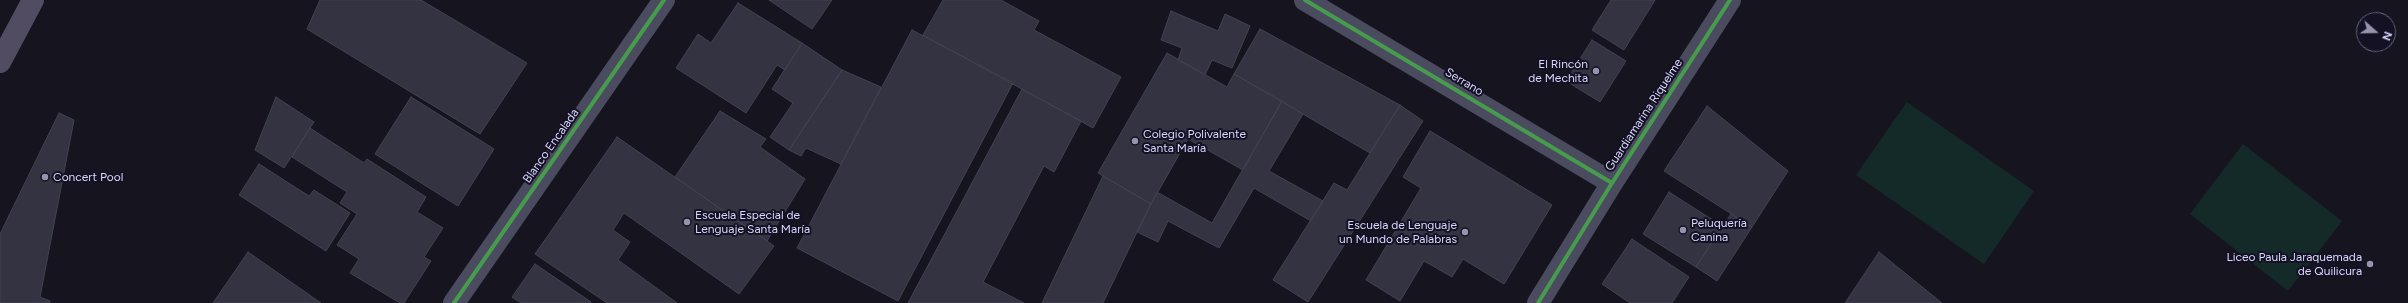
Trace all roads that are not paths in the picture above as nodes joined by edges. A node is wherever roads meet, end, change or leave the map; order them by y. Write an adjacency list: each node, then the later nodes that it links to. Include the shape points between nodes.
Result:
1 (33, 0): 5 (main road)
2 (664, 0): 7 (street, Blanco Encalada)
3 (1305, 0): 6 (street, Serrano)
4 (1730, 0): 6 (street, Guardiamarina Riquelme)
5 (0, 62)
6 (1612, 182): 8 (street, Guardiamarina Riquelme)
7 (454, 303)
8 (1538, 303)

